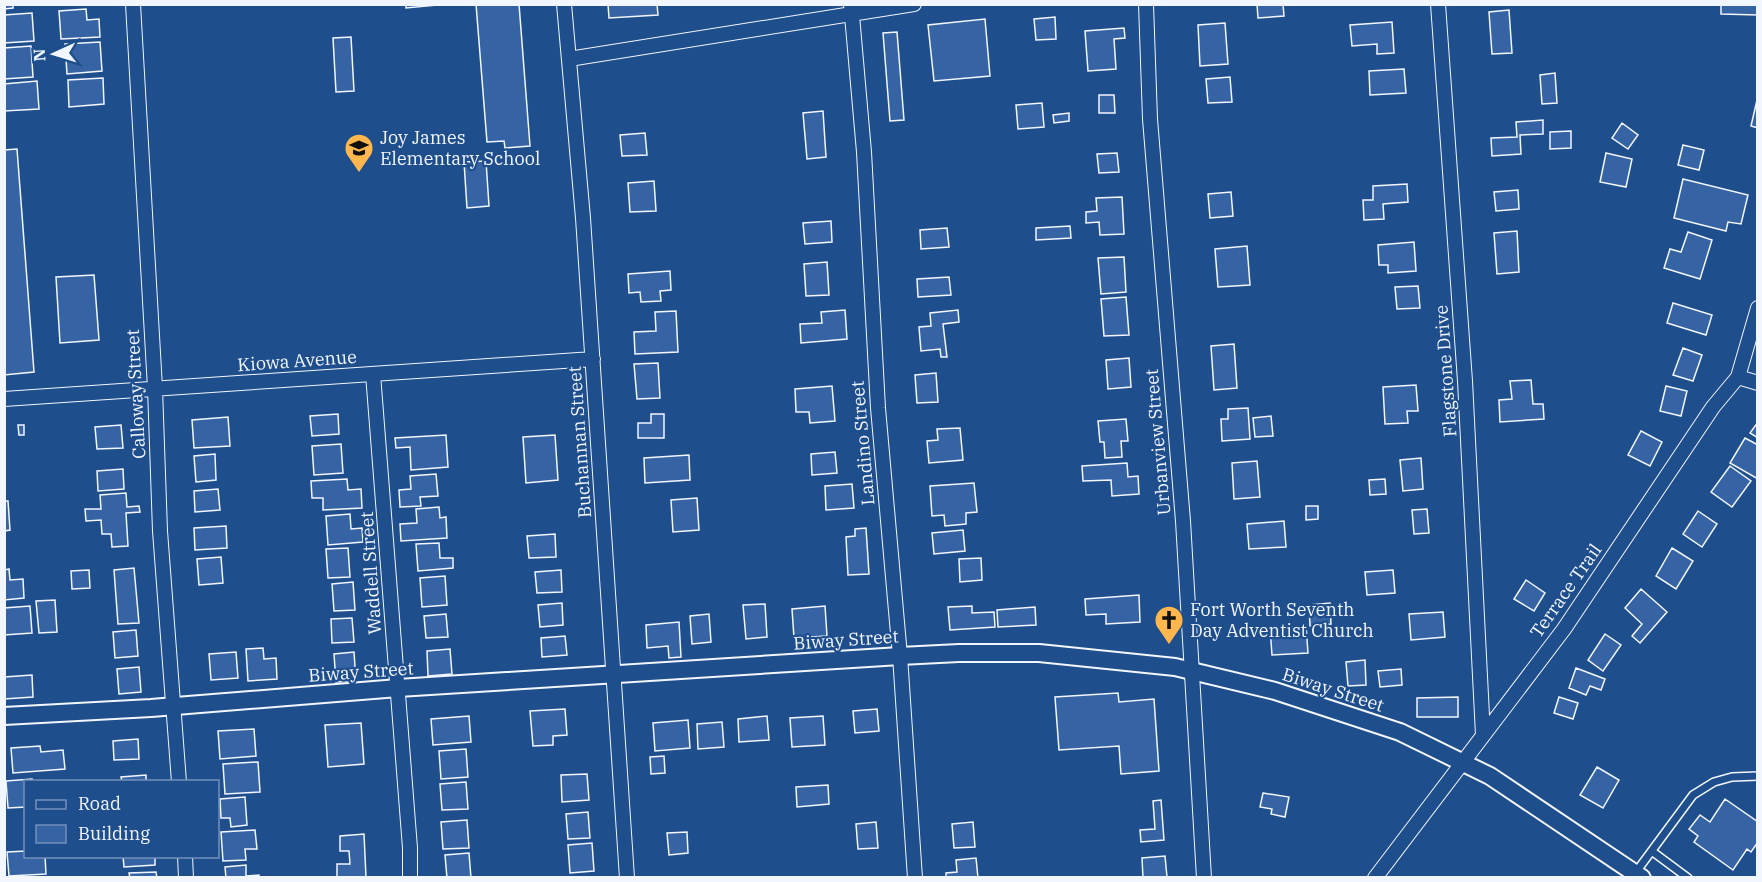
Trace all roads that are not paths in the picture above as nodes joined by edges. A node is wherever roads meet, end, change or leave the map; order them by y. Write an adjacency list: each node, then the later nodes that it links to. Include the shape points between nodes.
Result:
1 (133, 4): 13 (street, Calloway Street)
2 (564, 4): 7 (street, Buchannan Street)
3 (914, 4): 6 (street)
4 (1146, 4): 16 (street, Urbanview Street, via 1150,119 1183,521)
5 (1438, 4): 21 (street, Flagstone Drive, via 1465,381)
6 (851, 9): 7 (street); 15 (street, Landino Street, via 864,152 878,408)
7 (569, 59): 9 (street, Buchannan Street)
8 (1758, 308): 11 (street, Terrace Trail)
9 (593, 359): 10 (street, Kiowa Avenue); 17 (street, Buchannan Street)
10 (373, 374): 13 (street, Kiowa Avenue); 18 (street, Waddell Street)
11 (1738, 377): 12 (street); 21 (street, Terrace Trail, via 1713,407 1564,629)
12 (1758, 382)
13 (155, 388): 14 (street, Kiowa Avenue); 19 (street, Calloway Street, via 159,531)
14 (4, 399)
15 (900, 656): 16 (street, Biway Street, via 1039,653); 17 (street, Biway Street); 31 (street, Landino Street)
16 (1191, 671): 22 (street, Biway Street, via 1275,691 1390,729); 32 (street, Urbanview Street)
17 (614, 676): 18 (street, Biway Street); 30 (street, Buchannan Street)
18 (398, 688): 19 (street, Biway Street); 29 (street, Waddell Street)
19 (172, 705): 20 (street, Biway Street); 24 (street, Calloway Street)
20 (4, 716)
21 (1483, 735): 22 (street, Terrace Trail)
22 (1463, 762): 27 (street, Biway Street); 33 (street, Terrace Trail)
23 (1758, 776): 25 (lane, via 1714,782 1693,795)
24 (179, 780)
25 (1653, 852): 27 (lane); 34 (lane)
26 (185, 858): 28 (street)
27 (1639, 875)
28 (186, 878)
29 (410, 878)
30 (627, 878)
31 (915, 878)
32 (1204, 878)
33 (1375, 878)
34 (1688, 878)

